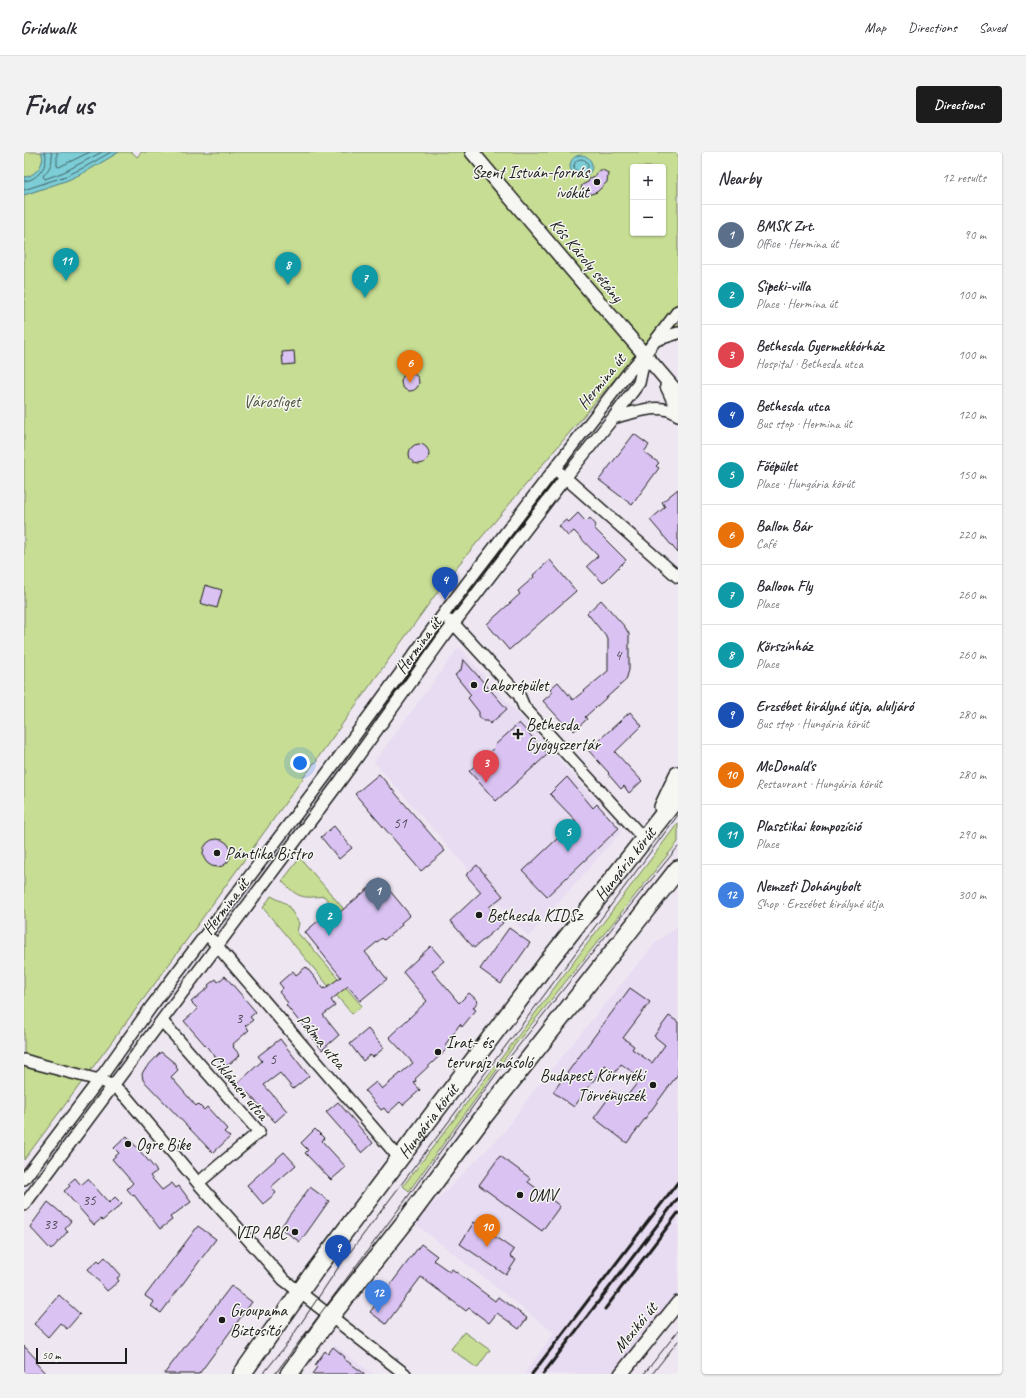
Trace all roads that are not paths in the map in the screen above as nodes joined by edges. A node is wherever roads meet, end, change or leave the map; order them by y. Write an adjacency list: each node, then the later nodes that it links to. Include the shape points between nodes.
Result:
1 (472, 152): 5 (street, Kós Károly sétány)
2 (678, 311): 4 (street)
3 (678, 333): 4 (street)
4 (656, 340): 5 (street)
5 (645, 354): 6 (street, Kós Károly sétány); 10 (street, Hermina út, via 639,383); 11 (street, Hermina út)
6 (664, 379): 7 (street); 8 (street)
7 (678, 393)
8 (678, 407)
9 (678, 415): 10 (street, via 673,411 656,409)
10 (613, 418): 12 (street, Hermina út)
11 (555, 468): 12 (street); 14 (street, Hermina út)
12 (565, 478): 13 (street); 15 (street, Hermina út)
13 (678, 578)
14 (443, 616): 15 (street); 22 (street, Hermina út)
15 (454, 624): 18 (street, via 519,695 524,707); 23 (street, Hermina út)
16 (678, 775): 18 (main road)
17 (678, 796): 18 (main road, Hungária körút)
18 (648, 835): 28 (main road, Hungária körút, via 550,959)
19 (678, 869): 21 (main road)
20 (678, 882): 21 (main road)
21 (635, 924): 34 (main road)
22 (206, 935): 23 (street, Pálma utca); 26 (street, Hermina út)
23 (217, 945): 24 (street, Hermina út); 28 (street, Pálma utca)
24 (162, 1021): 27 (street, Hermina út); 30 (street, Ciklámen utca, via 259,1132)
25 (24, 1060): 26 (street)
26 (99, 1080): 27 (street); 29 (street, Hermina út)
27 (114, 1086): 30 (street); 31 (street, Hermina út)
28 (400, 1159): 32 (main road, Hungária körút)
29 (24, 1179)
30 (198, 1183): 32 (street, via 284,1280)
31 (24, 1205)
32 (299, 1292): 34 (street); 35 (main road, Hungária körút)
33 (678, 1303): 38 (street, Mexikói út)
34 (330, 1317): 36 (main road); 37 (street)
35 (242, 1374)
36 (289, 1374)
37 (405, 1374)
38 (621, 1374)

